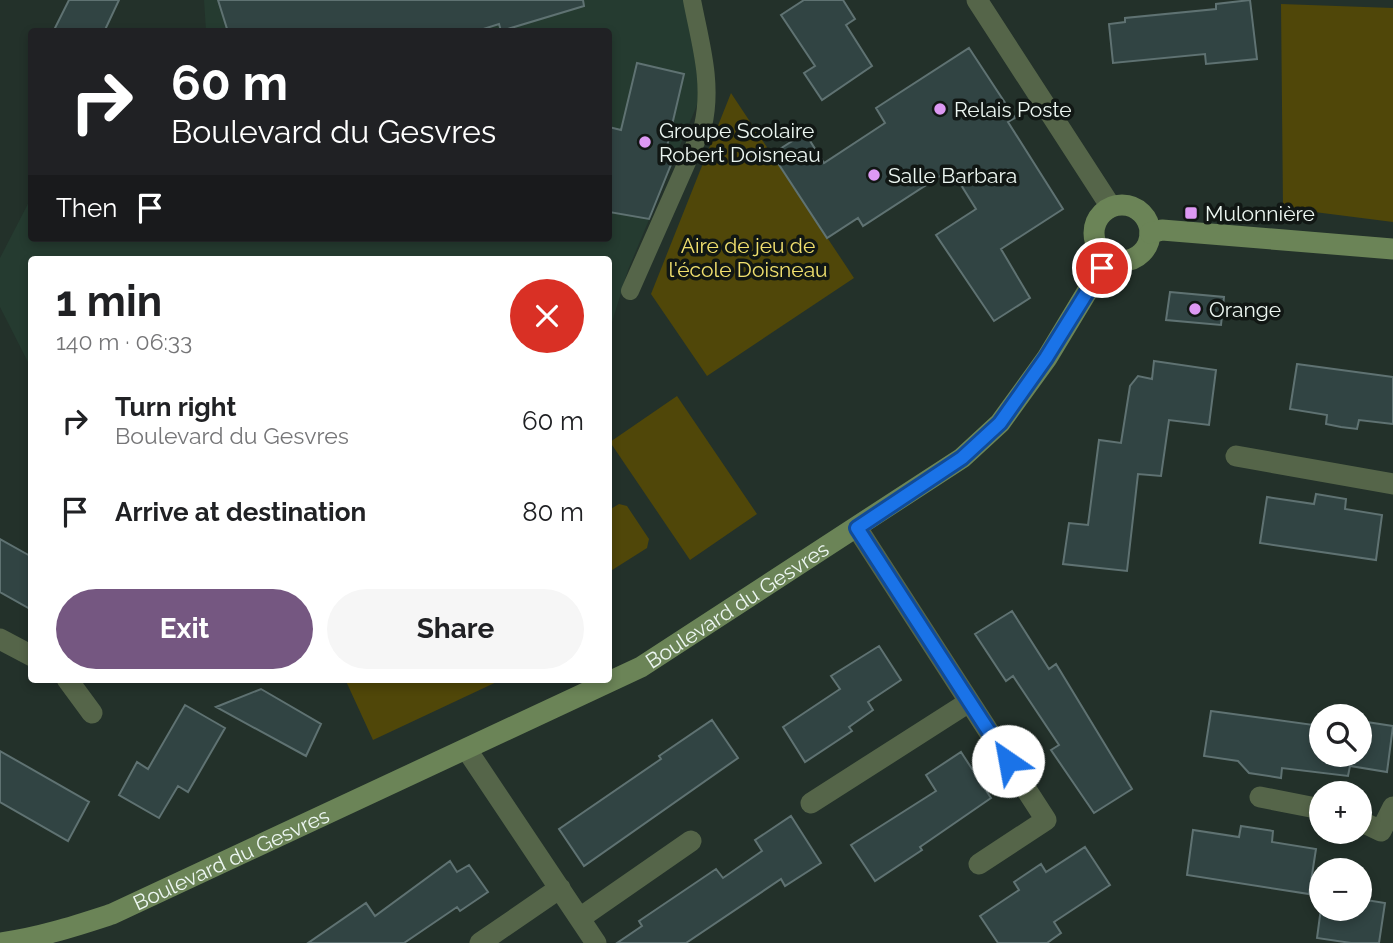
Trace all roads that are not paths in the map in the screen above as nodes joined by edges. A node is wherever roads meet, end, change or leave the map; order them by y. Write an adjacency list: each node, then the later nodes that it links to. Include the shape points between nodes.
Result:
1 (692, 0): 7 (lane, via 707,77 707,112)
2 (977, 0): 3 (street)
3 (1111, 207): 4 (street, via 1135,208 1146,219); 6 (street, via 1100,215 1094,228 1096,243)
4 (1150, 233): 5 (street, via 1163,230); 6 (street, via 1138,255 1122,261)
5 (1393, 249)
6 (1108, 257): 10 (street, Boulevard du Gesvres, via 1000,423 962,458)
7 (630, 291)
8 (1236, 456): 9 (street)
9 (1393, 484)
10 (857, 528): 13 (street, Boulevard du Gesvres, via 641,667); 16 (street)
11 (0, 639): 12 (street)
12 (28, 654)
13 (612, 681)
14 (70, 683): 17 (street)
15 (607, 683): 18 (street, Boulevard du Gesvres)
16 (969, 702): 20 (street); 25 (street, via 1046,820)
17 (92, 713)
18 (467, 750): 26 (street); 28 (street, Boulevard du Gesvres, via 112,914)
19 (1260, 797): 21 (street)
20 (811, 803)
21 (1309, 807)
22 (1393, 807): 23 (street, via 1381,831)
23 (1372, 827)
24 (691, 841): 27 (street)
25 (979, 864)
26 (560, 888): 27 (street); 29 (street)
27 (580, 919): 30 (street)
28 (0, 943)
29 (480, 943)
30 (596, 943)

